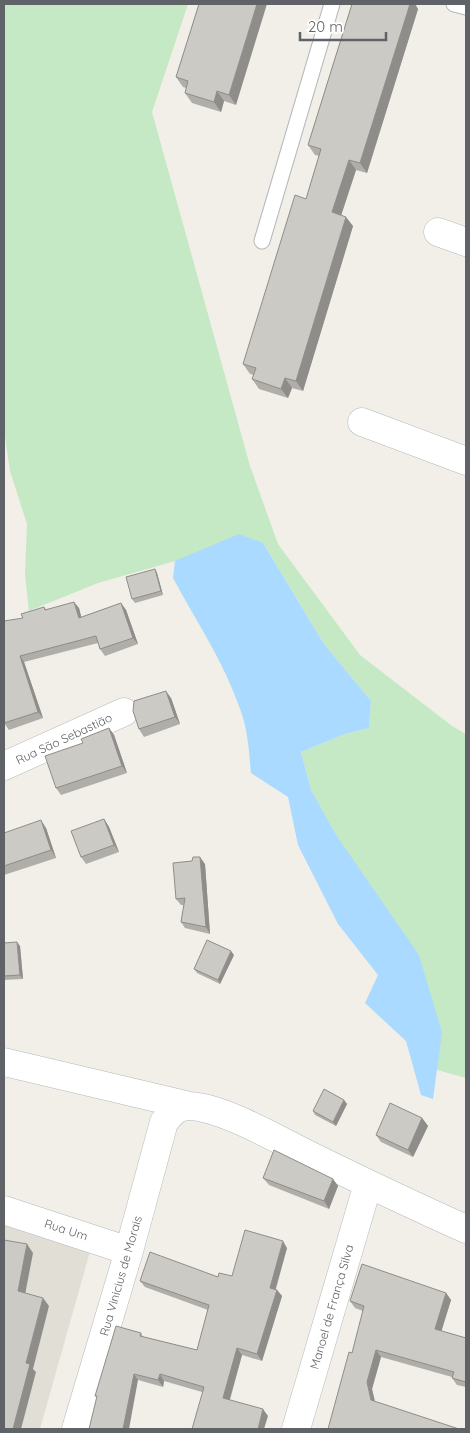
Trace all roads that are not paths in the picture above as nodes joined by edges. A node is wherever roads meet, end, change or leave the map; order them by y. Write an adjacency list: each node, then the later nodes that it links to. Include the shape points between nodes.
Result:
1 (332, 4): 5 (lane)
2 (454, 4): 3 (lane)
3 (466, 7)
4 (438, 232): 6 (street)
5 (262, 242)
6 (466, 242)
7 (362, 422): 8 (street)
8 (466, 461)
9 (124, 712): 10 (street, Rua São Sebastião)
10 (4, 766)
11 (4, 1062): 12 (street)
12 (186, 1105): 13 (street, via 234,1118); 16 (street, Rua Vinicius de Morais, via 174,1110 164,1122)
13 (368, 1184): 15 (street); 18 (street, Manoel de França Silva)
14 (4, 1210): 16 (street, Rua Um)
15 (466, 1230)
16 (129, 1251): 17 (street, Rua Vinicius de Morais)
17 (76, 1429)
18 (296, 1429)

